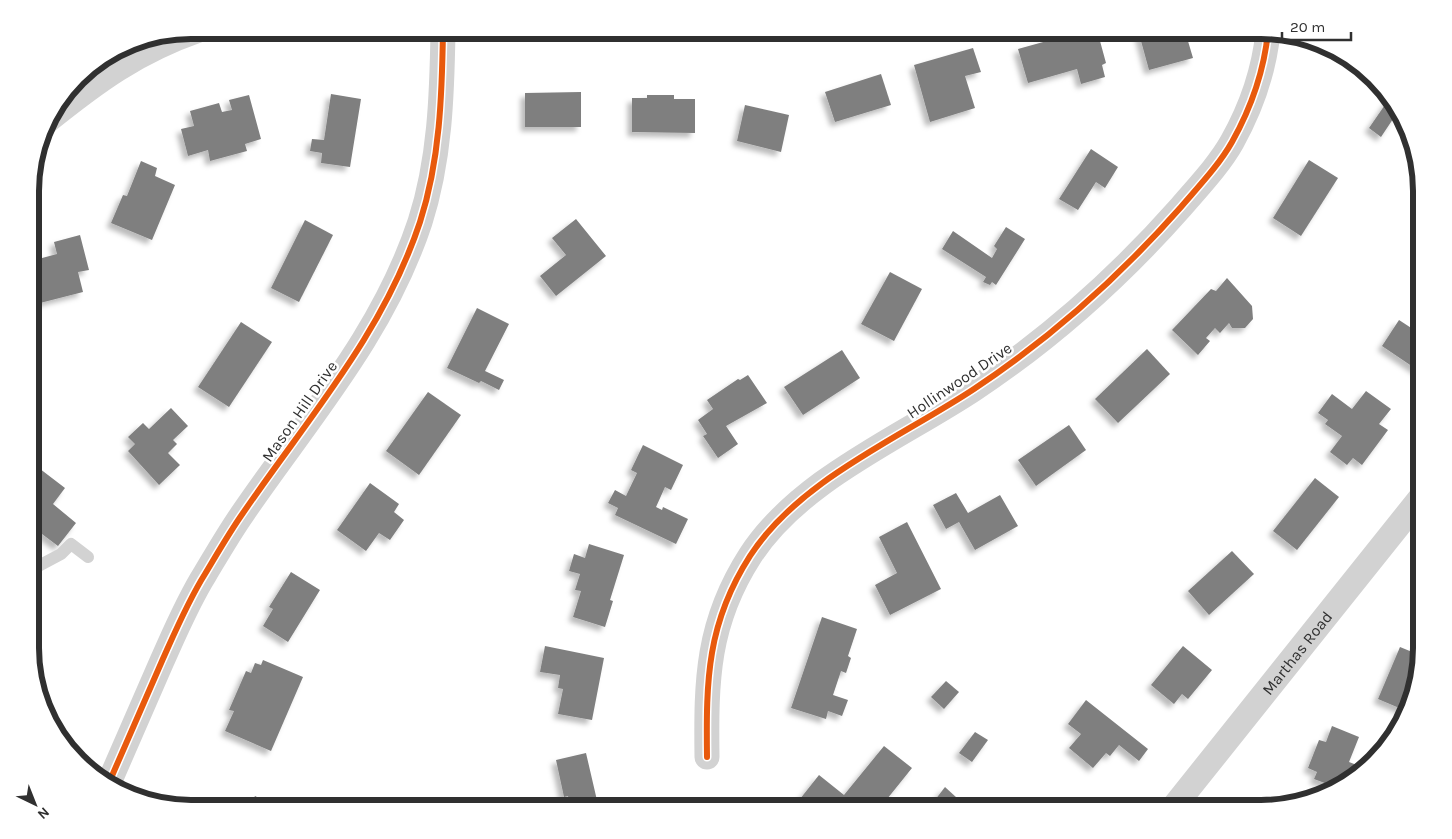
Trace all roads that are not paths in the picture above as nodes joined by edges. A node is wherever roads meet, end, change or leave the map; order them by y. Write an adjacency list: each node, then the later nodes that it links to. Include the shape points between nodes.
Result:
1 (443, 39): 9 (street, Mason Hill Drive, via 441,106 435,160 420,221 400,276 362,344 295,444 242,513 203,577)
2 (1267, 39): 8 (street, Hollinwood Drive, via 1256,91 1231,144 1185,202 1118,274 1066,320 974,389 818,486 793,506 766,536 736,580 715,632 706,698)
3 (167, 41): 4 (street, via 126,62)
4 (63, 108)
5 (1413, 507): 10 (street, Marthas Road)
6 (88, 557): 7 (lane, via 71,544 61,554)
7 (39, 566)
8 (707, 757)
9 (111, 778)
10 (1179, 800)

